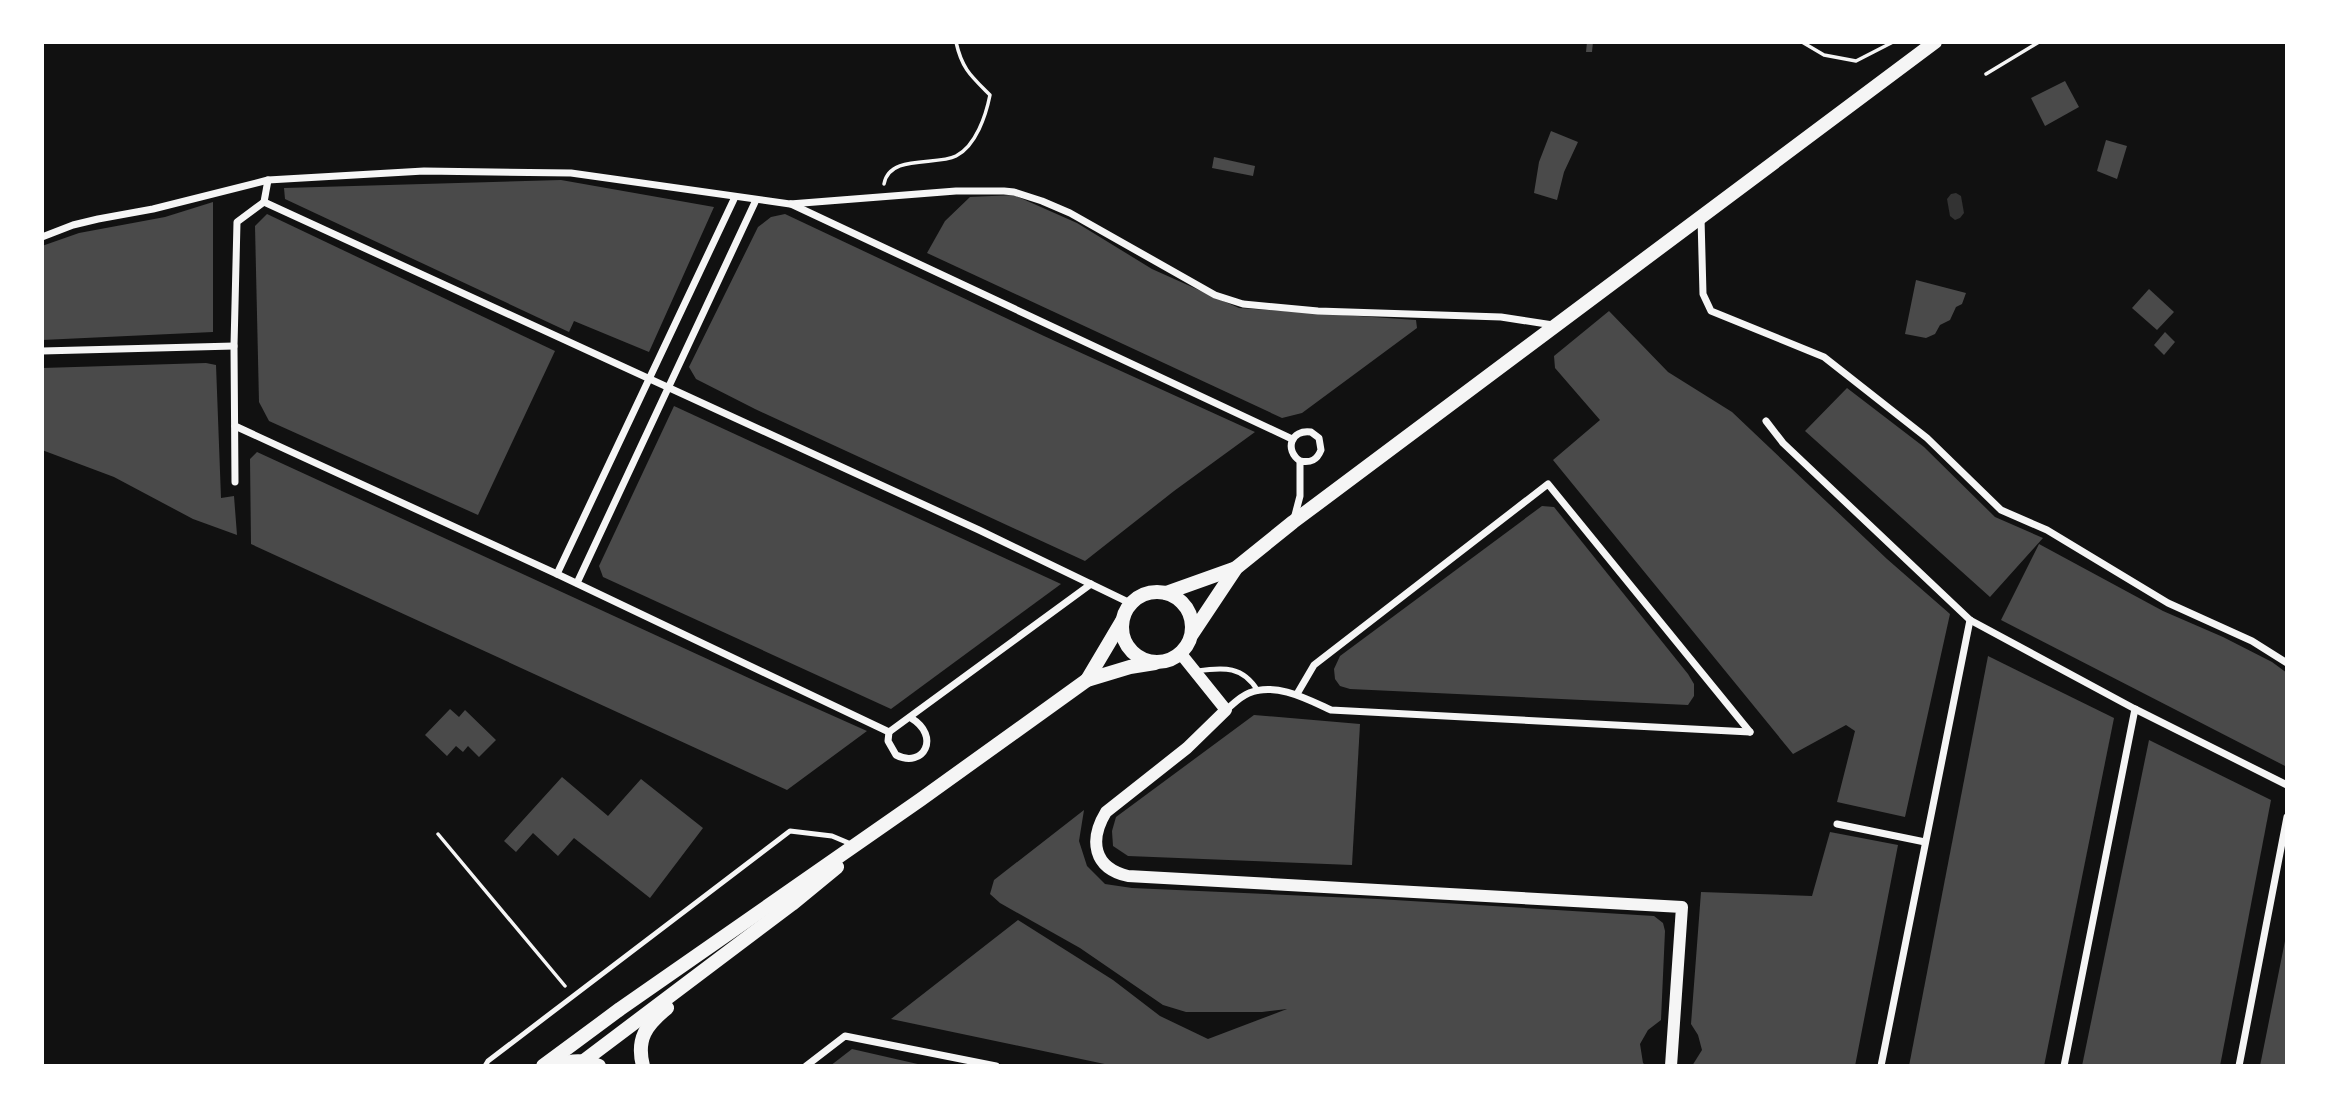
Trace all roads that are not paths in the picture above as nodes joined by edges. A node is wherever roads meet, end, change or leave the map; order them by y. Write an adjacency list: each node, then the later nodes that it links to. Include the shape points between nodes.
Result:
1 (1936, 42): 7 (main road)
2 (268, 180): 3 (street, via 424,171 571,173); 5 (street); 8 (street, via 85,222)
3 (735, 197): 4 (street); 12 (street)
4 (756, 201): 6 (street); 13 (street)
5 (264, 202): 10 (street, via 237,222); 12 (street)
6 (790, 204): 9 (street, via 956,191 1014,192 1070,213 1215,295 1243,304 1318,312 1501,317); 16 (street)
7 (1701, 217): 9 (main road); 31 (street, via 1703,294 1712,311 1824,357 1927,438 2001,510 2047,530 2168,603 2252,641)
8 (42, 237)
9 (1554, 325): 19 (main road)
10 (234, 346): 11 (street); 15 (street)
11 (42, 351)
12 (650, 379): 13 (street); 21 (street)
13 (668, 388): 22 (street); 23 (street)
14 (1766, 421): 26 (street, via 1783,443)
15 (235, 426): 18 (street); 21 (street)
16 (1292, 439): 17 (street, via 1292,454); 17 (street, via 1305,431 1320,441 1321,450 1314,460)
17 (1300, 461): 19 (street, via 1300,496)
18 (235, 482)
19 (1293, 522): 20 (main road)
20 (1236, 568): 24 (main road); 28 (main road)
21 (557, 574): 22 (street)
22 (577, 583): 39 (street)
23 (1091, 584): 25 (street); 38 (street)
24 (1166, 593): 25 (main road, via 1147,593); 28 (main road, via 1184,604)
25 (1130, 603): 27 (main road)
26 (1970, 620): 36 (street); 44 (street)
27 (1122, 621): 30 (main road, via 1121,632 1129,650); 33 (main road)
28 (1192, 634): 29 (main road)
29 (1181, 654): 30 (main road); 32 (street)
30 (1155, 663): 33 (main road)
31 (2287, 663)
32 (1195, 671): 34 (lane, via 1222,667 1251,679); 37 (street)
33 (1087, 680): 41 (main road)
34 (1258, 691): 35 (street); 37 (street)
35 (1297, 694): 35 (street, via 1314,664 1548,484 1750,732 1331,710)
36 (2135, 709): 40 (street); 58 (street)
37 (1226, 710): 56 (street, via 1187,748 1106,812 1095,837 1103,863 1113,872 1682,908)
38 (911, 718): 39 (street); 39 (street, via 923,727 927,738 917,756 906,759 896,755 887,741)
39 (889, 732)
40 (2287, 785)
41 (920, 800): 45 (main road); 46 (main road)
42 (2287, 817): 59 (street)
43 (1837, 824): 44 (street)
44 (1925, 842): 57 (street)
45 (855, 845): 47 (main road); 49 (lane, via 832,836 790,831)
46 (792, 904): 48 (main road); 53 (main road, via 660,1014 639,1046)
47 (705, 950): 48 (main road, via 592,1044); 50 (main road)
48 (582, 1064): 51 (main road, via 570,1061); 52 (main road)
49 (485, 1066)
50 (543, 1066)
51 (559, 1066)
52 (599, 1066)
53 (643, 1066)
54 (806, 1066): 55 (street, via 845,1036)
55 (996, 1066)
56 (1671, 1066)
57 (1881, 1066)
58 (2064, 1066)
59 (2239, 1066)

